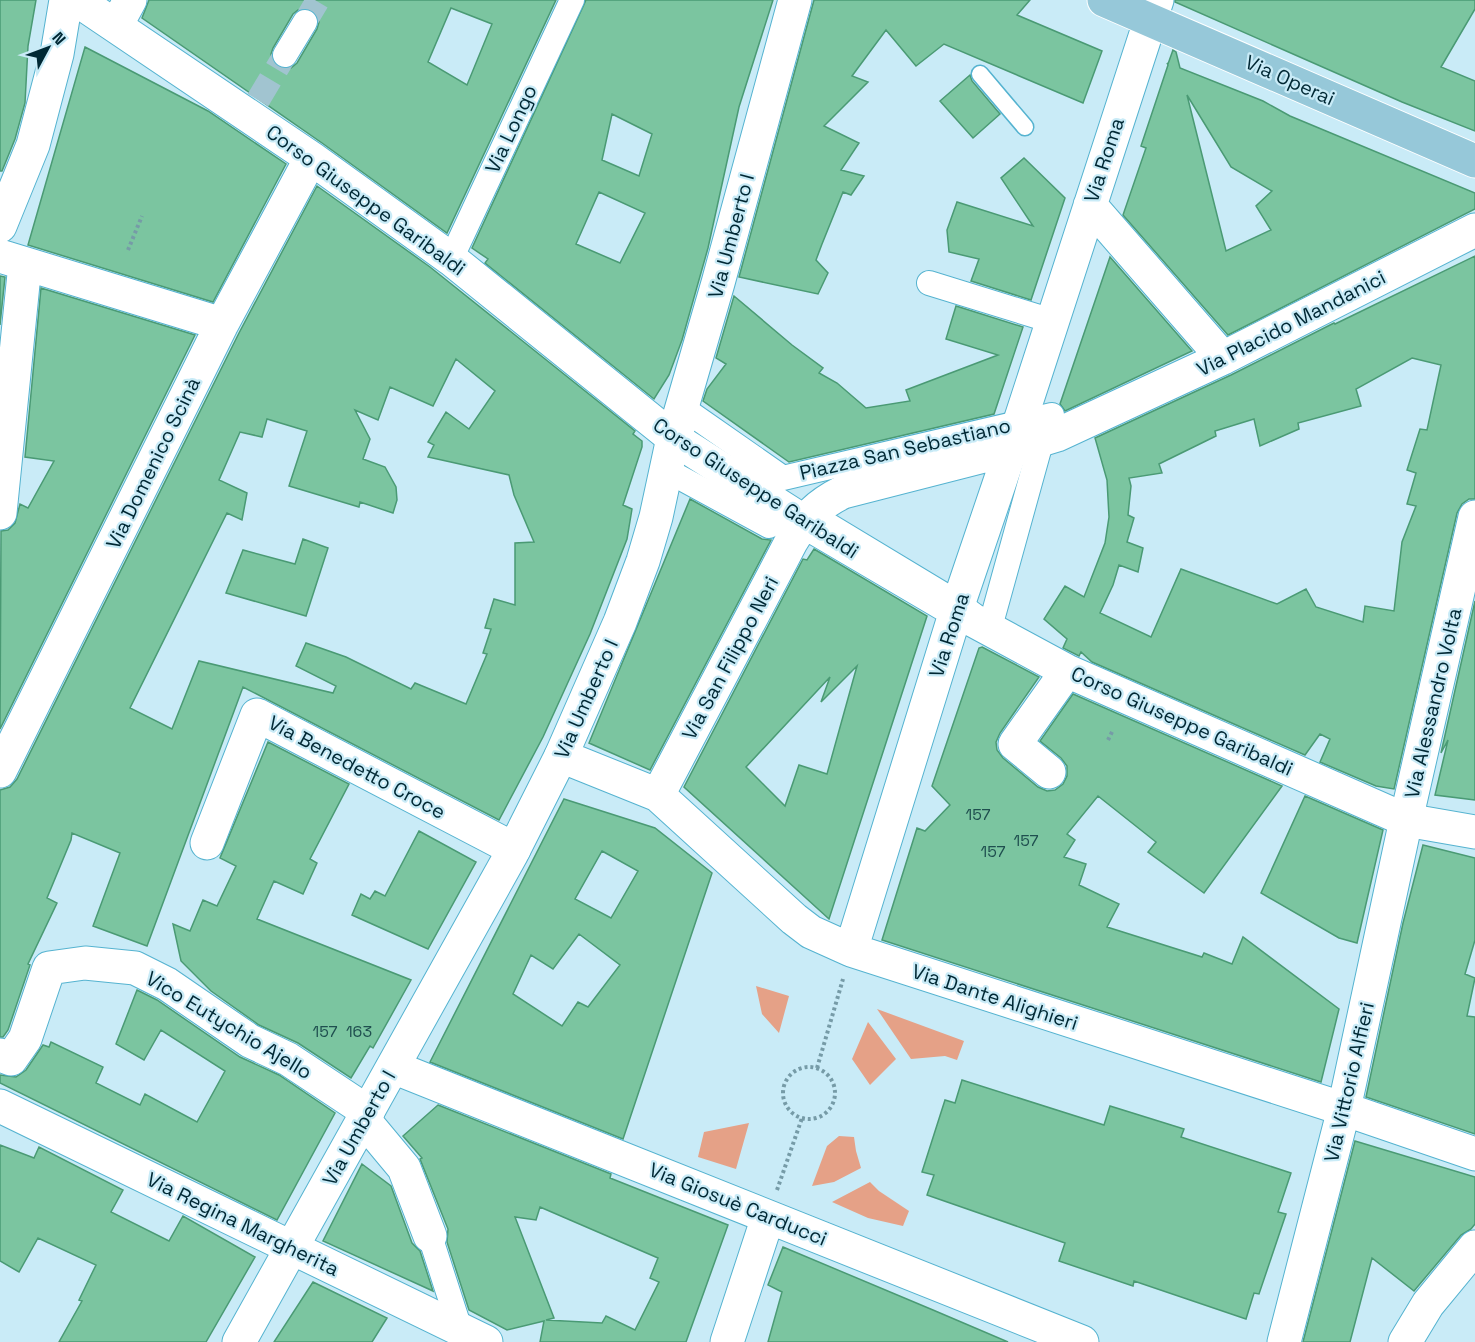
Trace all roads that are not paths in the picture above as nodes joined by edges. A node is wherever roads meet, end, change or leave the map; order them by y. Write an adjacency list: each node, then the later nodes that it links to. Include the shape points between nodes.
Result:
1 (66, 0): 14 (street, via 57,54 33,145)
2 (77, 0): 7 (street, Corso Giuseppe Garibaldi)
3 (572, 0): 18 (street, Via Longo)
4 (795, 0): 26 (street, Via Umberto I)
5 (1104, 0): 6 (main road, Via Operai)
6 (1154, 10): 13 (main road, Via Operai); 15 (street, Via Roma)
7 (123, 13): 12 (street, Corso Giuseppe Garibaldi, via 253,108)
8 (305, 22): 9 (street)
9 (285, 55)
10 (980, 74): 11 (lane)
11 (1025, 128)
12 (311, 158): 18 (street, Corso Giuseppe Garibaldi); 22 (street, Via Domenico Scinà)
13 (1475, 161)
14 (9, 181): 16 (street)
15 (1090, 205): 21 (street, Via Roma); 23 (street)
16 (0, 226)
17 (1475, 230): 23 (street, Via Placido Mandanici)
18 (451, 259): 26 (street, Corso Giuseppe Garibaldi)
19 (13, 260): 22 (street); 27 (street)
20 (929, 283): 21 (street)
21 (1052, 321): 25 (street, Via Roma)
22 (222, 324): 33 (street, Via Domenico Scinà)
23 (1223, 358): 24 (street, Via Placido Mandanici)
24 (1106, 413): 25 (street, Piazza San Sebastiano)
25 (1025, 437): 26 (street, Piazza San Sebastiano, via 783,478 687,411); 28 (street, Piazza San Sebastiano, via 843,492); 30 (street, Via Roma)
26 (676, 440): 28 (street, Corso Giuseppe Garibaldi); 32 (street, Via Umberto I, via 643,561)
27 (0, 513)
28 (801, 516): 30 (street, Corso Giuseppe Garibaldi); 35 (street, Via San Filippo Neri)
29 (1475, 517): 36 (street, Via Alessandro Volta)
30 (958, 607): 31 (street, Corso Giuseppe Garibaldi); 40 (street, Via Roma)
31 (1067, 671): 34 (street, via 1015,744); 36 (street, Corso Giuseppe Garibaldi)
32 (561, 756): 35 (street, Via Dante Alighieri); 39 (street, Via Umberto I)
33 (0, 771)
34 (1049, 772)
35 (658, 795): 40 (street, Via Dante Alighieri, via 794,919 811,932)
36 (1406, 819): 37 (street, Corso Giuseppe Garibaldi); 44 (street, Via Vittorio Alfieri)
37 (1475, 832)
38 (207, 843): 39 (street, Via Benedetto Croce, via 257,715)
39 (514, 849): 42 (street, Via Umberto I)
40 (851, 950): 44 (street, Via Dante Alighieri)
41 (0, 1055): 45 (street, Vico Eutychio Ajello, via 11,1059 25,1039 49,968 85,963 135,968 167,984 250,1041 288,1059)
42 (393, 1067): 45 (street, Via Umberto I); 47 (street, Via Giosuè Carducci)
43 (0, 1106): 50 (street, Via Regina Margherita)
44 (1344, 1109): 46 (street, Via Dante Alighieri); 55 (street, Via Vittorio Alfieri)
45 (366, 1116): 48 (street, via 404,1168); 50 (street, Via Umberto I)
46 (1475, 1154)
47 (768, 1216): 53 (street); 54 (street, Via Giosuè Carducci)
48 (430, 1236): 51 (street)
49 (1475, 1247): 56 (street, via 1428,1304)
50 (292, 1248): 51 (street, Via Regina Margherita); 52 (street, Via Umberto I)
51 (473, 1336)
52 (239, 1342)
53 (727, 1342)
54 (1082, 1342)
55 (1284, 1342)
56 (1405, 1342)

